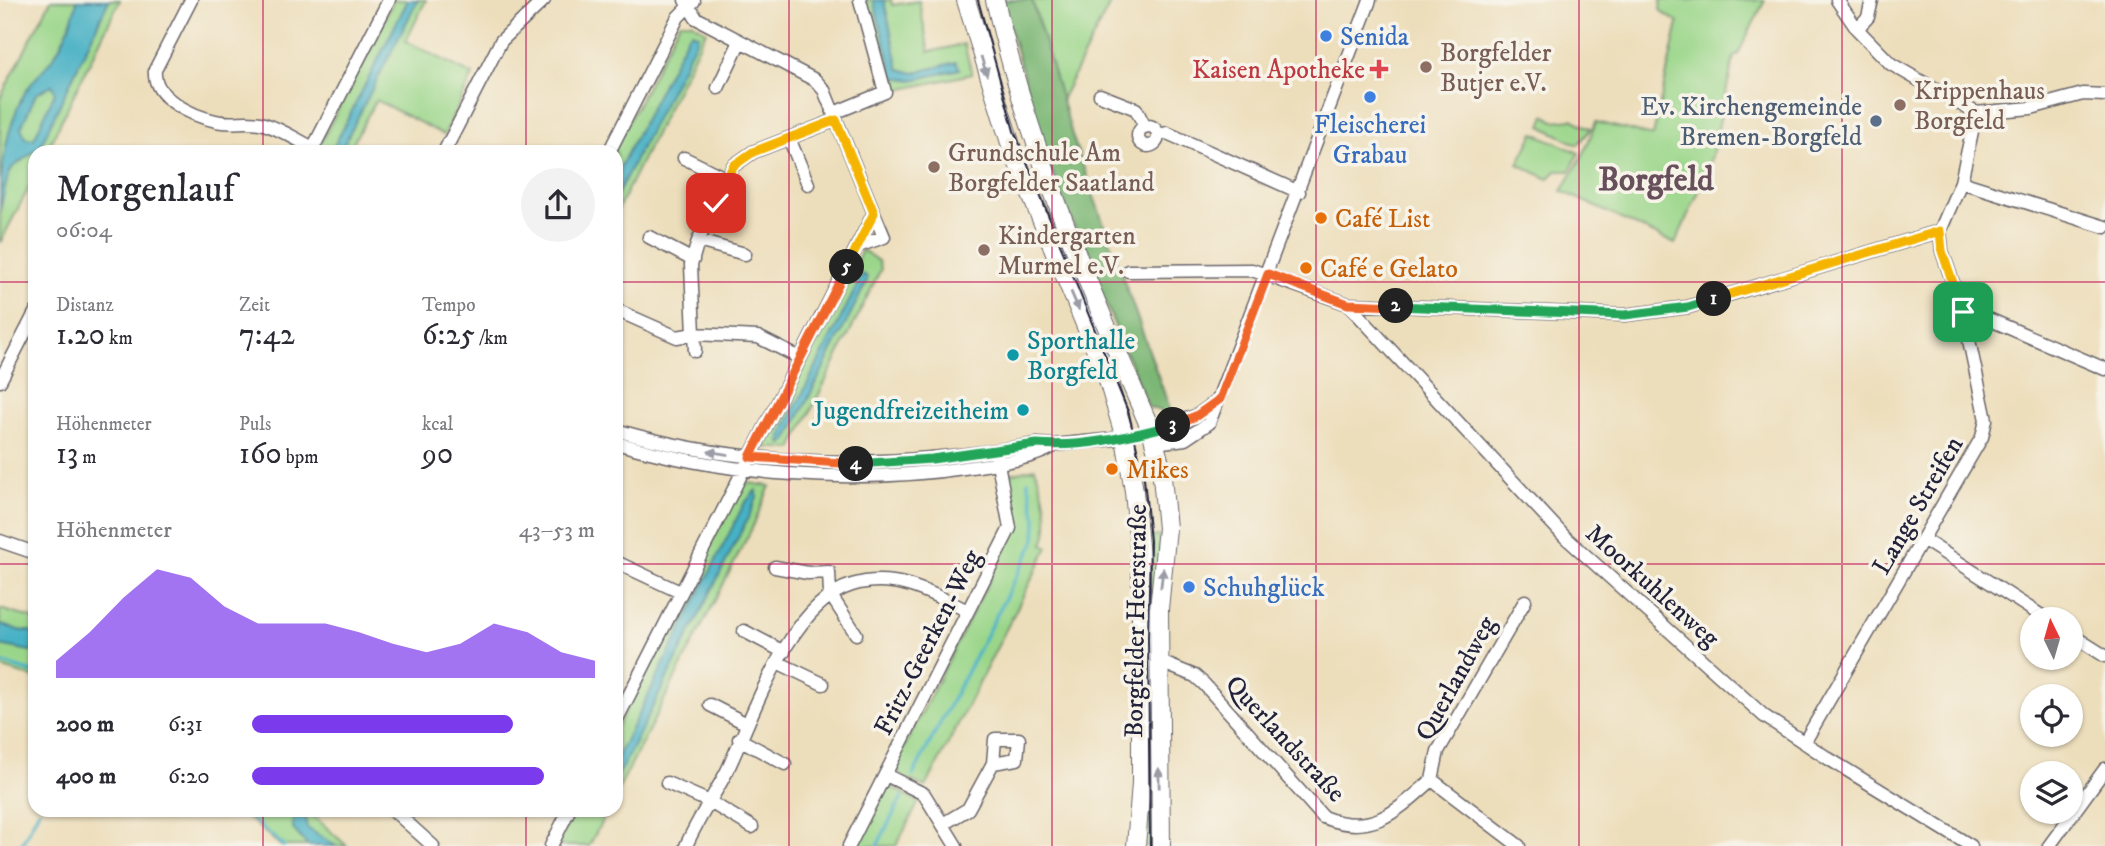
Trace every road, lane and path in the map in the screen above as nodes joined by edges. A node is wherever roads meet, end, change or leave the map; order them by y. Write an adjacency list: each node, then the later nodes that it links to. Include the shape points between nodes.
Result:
1 (191, 0): 19 (street, via 155,70 158,88 187,111 218,122 267,125)
2 (389, 0): 20 (street)
3 (544, 0): 21 (street, via 501,41)
4 (860, 0): 17 (street, via 885,92)
5 (966, 0): 49 (main road, Borgfelder Heerstraße, one-way to 49, via 1012,149 1107,377)
6 (995, 0): 48 (main road, Borgfelder Heerstraße, via 1031,136)
7 (1370, 0): 27 (street)
8 (1837, 0): 11 (street)
9 (1872, 0): 11 (street, via 1868,17)
10 (689, 2): 12 (street, via 696,18); 22 (street)
11 (1857, 29): 16 (street, via 1891,64)
12 (740, 41): 13 (street); 17 (street, via 815,80)
13 (718, 88)
14 (1100, 95): 27 (street, via 1136,109 1145,127 1152,127 1158,135 1167,133)
15 (2105, 95): 16 (street, via 2083,94 2031,108)
16 (1976, 113): 25 (street)
17 (835, 116): 18 (street); 28 (street)
18 (789, 138): 24 (street, via 753,152 733,166); 26 (street)
19 (303, 145)
20 (315, 145)
21 (448, 145)
22 (613, 145)
23 (684, 159): 24 (street)
24 (727, 179): 32 (street)
25 (1961, 182): 29 (street); 30 (street)
26 (808, 184)
27 (1299, 192): 37 (street)
28 (874, 213): 33 (street); 33 (street, via 884,237)
29 (2105, 227)
30 (1940, 231): 38 (street, via 1658,312 1595,315); 39 (street, Lange Streifen, via 1942,251)
31 (649, 237): 35 (street)
32 (698, 241): 34 (street); 35 (street)
33 (858, 246): 44 (street)
34 (745, 254)
35 (693, 260): 42 (street)
36 (1128, 271): 37 (street, via 1238,269)
37 (1268, 274): 38 (street); 48 (street, via 1220,399)
38 (1348, 304): 74 (street, Moorkuhlenweg, via 1564,536 1764,716)
39 (1963, 312): 45 (street); 53 (street, Lange Streifen, via 1986,421 1983,437)
40 (623, 313): 42 (street, via 677,337)
41 (28, 327): 46 (street)
42 (694, 334): 43 (street); 44 (street, via 758,337)
43 (695, 351)
44 (800, 358): 52 (street)
45 (2105, 369)
46 (0, 381)
47 (623, 432): 52 (street, one-way to 47)
48 (1153, 437): 49 (main road); 68 (main road, Borgfelder Heerstraße, one-way to 48, via 1158,609 1167,528)
49 (1125, 439): 51 (street, via 1037,444); 91 (main road, Borgfelder Heerstraße, via 1141,568 1141,783)
50 (623, 445): 52 (street, via 692,462)
51 (997, 457): 52 (street); 62 (street, Fritz-Geerken-Weg, via 1010,528)
52 (747, 464): 58 (street)
53 (1924, 540): 61 (street); 74 (street, Lange Streifen)
54 (0, 541): 55 (street)
55 (28, 551)
56 (623, 565): 58 (street)
57 (775, 567): 59 (street, via 829,572)
58 (680, 592): 71 (street)
59 (830, 594): 62 (street, via 874,581 901,582); 64 (street); 67 (street, via 815,607)
60 (1525, 601): 79 (street, Querlandweg, via 1438,751)
61 (2028, 607)
62 (968, 611): 78 (street, Fritz-Geerken-Weg)
63 (744, 631): 67 (street)
64 (856, 634)
65 (2083, 642): 66 (street)
66 (2105, 656)
67 (782, 658): 69 (street); 72 (street)
68 (1158, 661): 79 (street, Querlandstraße, via 1204,684 1323,817 1370,823 1394,814); 92 (main road, Borgfelder Heerstraße, one-way to 68)
69 (823, 684)
70 (709, 705): 72 (street)
71 (623, 707)
72 (747, 724): 73 (street)
73 (739, 739): 76 (street); 81 (street)
74 (1804, 743): 94 (street, Moorkuhlenweg)
75 (993, 763): 84 (street, via 968,808)
76 (785, 764)
77 (2105, 769): 95 (street)
78 (886, 775): 84 (street, via 923,794); 89 (street, Fritz-Geerken-Weg)
79 (1433, 780): 93 (street)
80 (667, 783): 81 (street)
81 (710, 802): 85 (street); 88 (street)
82 (401, 817): 86 (street)
83 (566, 817): 87 (street)
84 (943, 824): 90 (street)
85 (752, 827)
86 (433, 846)
87 (551, 846)
88 (686, 846)
89 (849, 846)
90 (956, 846)
91 (1136, 846)
92 (1161, 846)
93 (1518, 846)
94 (1971, 846)
95 (2049, 846)

